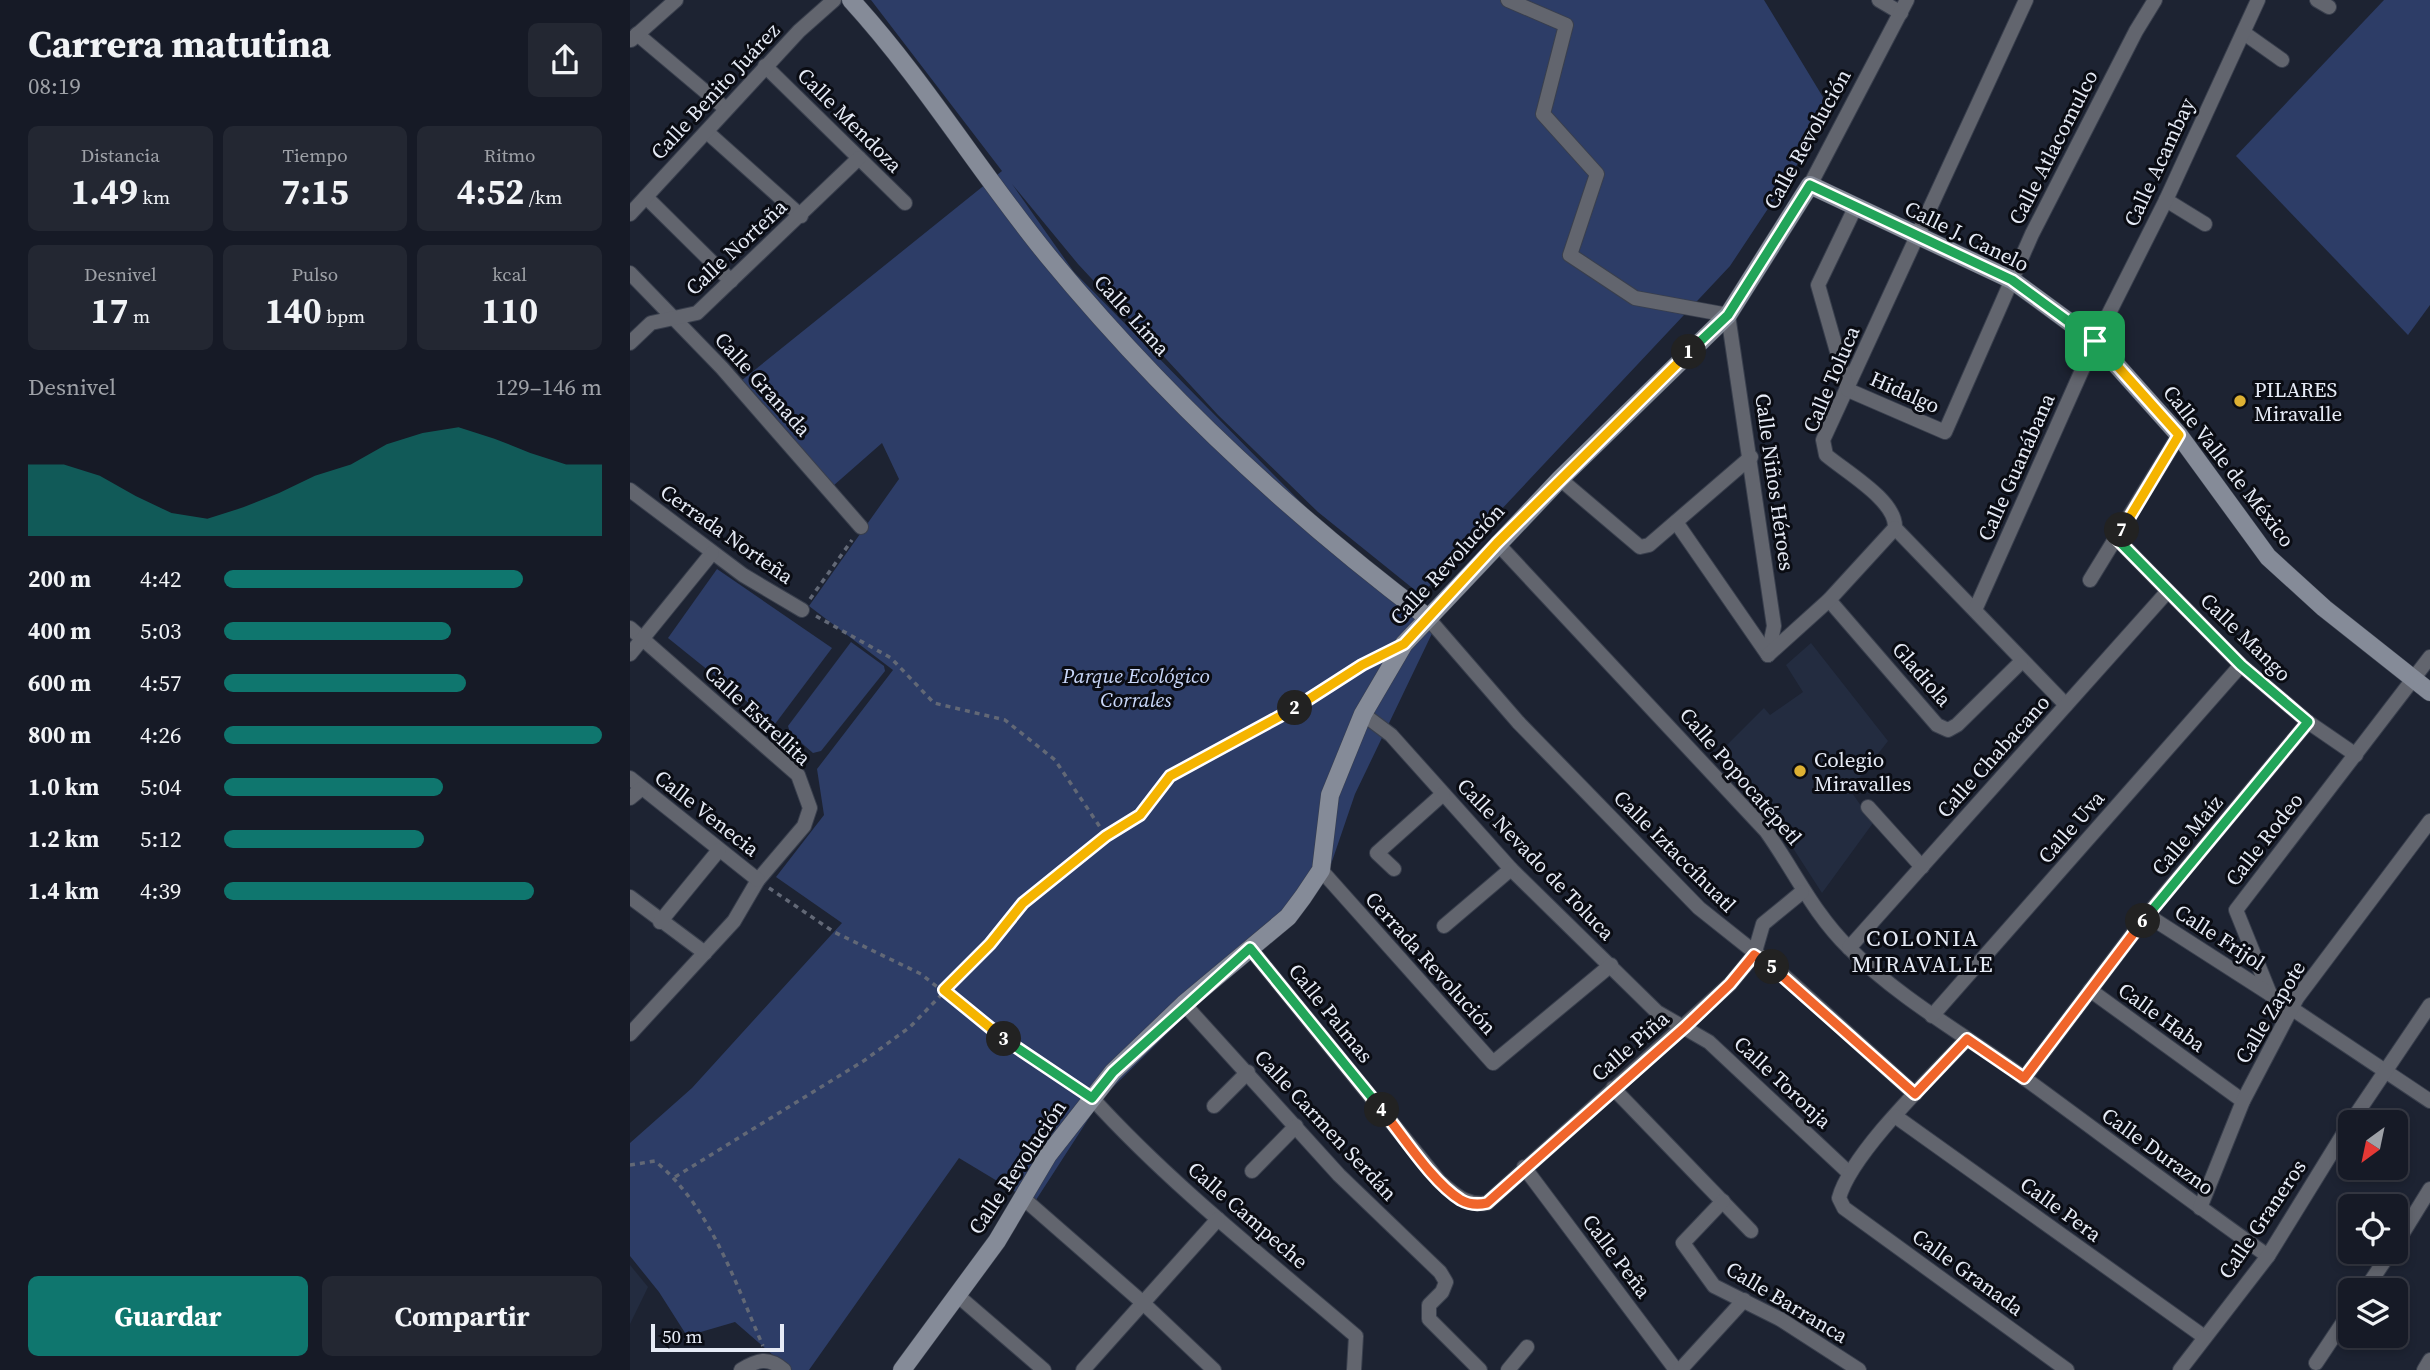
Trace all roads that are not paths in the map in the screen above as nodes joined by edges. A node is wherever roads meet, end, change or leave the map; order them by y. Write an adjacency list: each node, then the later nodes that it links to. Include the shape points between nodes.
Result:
1 (676, 0): 11 (street)
2 (834, 0): 13 (street, Calle Benito Juárez)
3 (850, 0): 50 (street, Calle Lima, via 908,69 1047,255 1130,349 1271,490 1350,559)
4 (1508, 0): 29 (street, via 1566,25 1544,114 1597,174 1570,255 1635,299)
5 (1879, 0): 9 (street)
6 (2026, 0): 25 (street, Calle Toluca)
7 (2155, 0): 27 (street, Calle Atlacomulco)
8 (2258, 0): 10 (street, Calle Acambay)
9 (1904, 6): 17 (street, Calle Revolución)
10 (2244, 33): 12 (street); 19 (street, Calle Acambay)
11 (634, 37): 14 (street)
12 (2282, 60)
13 (765, 66): 14 (street, Calle Benito Juárez); 16 (street, Calle Mendoza)
14 (726, 109): 15 (street, Calle Benito Juárez)
15 (707, 132): 18 (street, Calle Benito Juárez); 23 (street)
16 (859, 158): 20 (street, Calle Mendoza); 23 (street, Calle Norteña)
17 (1810, 185): 21 (street, Calle J. Canelo); 29 (street, Calle Revolución)
18 (646, 197): 22 (street, Calle Benito Juárez); 28 (street)
19 (2165, 200): 24 (street); 31 (street, Calle Acambay)
20 (905, 204)
21 (1855, 208): 25 (street, Calle J. Canelo); 33 (street, via 1818,285)
22 (630, 214)
23 (801, 216): 28 (street, Calle Norteña)
24 (2205, 224)
25 (1917, 236): 27 (street, Calle J. Canelo); 33 (street, Calle Toluca)
26 (630, 273): 30 (street, Calle Granada)
27 (2012, 280): 31 (street, Calle J. Canelo); 34 (street, Calle Atlacomulco)
28 (731, 281): 30 (street, Calle Norteña, via 697,313)
29 (1728, 315): 36 (street, Calle Niños Héroes); 37 (street, Calle Revolución)
30 (676, 320): 32 (street, Calle Norteña, via 651,323); 40 (street, Calle Granada)
31 (2095, 341): 35 (street, Calle Valle de México); 49 (street, Calle Guanábana)
32 (630, 343)
33 (1848, 390): 34 (street, Hidalgo); 41 (street, Calle Toluca, via 1823,440 1826,455 1887,504 1896,517)
34 (1945, 432)
35 (2179, 435): 42 (street); 58 (street, Calle Valle de México, via 2268,557)
36 (1751, 457): 39 (street); 54 (street, Calle Niños Héroes, via 1774,626)
37 (1560, 479): 39 (street, via 1640,547); 43 (street, Calle Revolución)
38 (630, 490): 44 (street, Cerrada Norteña)
39 (1676, 522): 54 (street)
40 (861, 527)
41 (1895, 528): 47 (street); 49 (street, Calle Toluca)
42 (2117, 539): 45 (street); 46 (street, Calle Mango)
43 (1497, 543): 50 (street, Calle Revolución); 74 (street, Calle Popocatépetl, via 1766,831 1790,863)
44 (712, 553): 48 (street, Cerrada Norteña); 52 (street)
45 (2090, 580)
46 (2168, 591): 57 (street, Calle Mango); 60 (street, Calle Chabacano)
47 (1829, 600): 54 (street); 56 (street, Gladiola, via 1937,724 1948,730)
48 (802, 610)
49 (1975, 610): 56 (street, Calle Toluca)
50 (1427, 617): 61 (street, Calle Revolución, via 1404,644); 82 (street, Calle Iztaccíhuatl, via 1518,722 1699,908)
51 (630, 628): 52 (street, Calle Estrellita)
52 (643, 640): 53 (street); 73 (street, Calle Estrellita, via 798,775 810,808 804,825)
53 (630, 654)
54 (1768, 655)
55 (2430, 657): 58 (street, Calle Rodeo)
56 (2021, 662): 60 (street, Calle Toluca)
57 (2241, 665): 62 (street, Calle Mango); 89 (street, Calle Uva)
58 (2412, 679): 59 (street, Calle Valle de México); 63 (street, Calle Rodeo)
59 (2430, 692)
60 (2066, 705): 69 (street, Calle Chabacano)
61 (1363, 714): 65 (street, Calle Nevado de Toluca, via 1391,735); 72 (street, Calle Revolución, via 1330,795)
62 (2308, 722): 63 (street, Calle Mango); 76 (street, Calle Maíz)
63 (2356, 755): 85 (street, Calle Rodeo, via 2236,910)
64 (634, 788): 68 (street, Calle Venecia)
65 (1443, 794): 70 (street, via 1377,853); 71 (street, Calle Nevado de Toluca)
66 (1868, 807): 69 (street)
67 (2430, 821): 88 (street, Calle Zapote)
68 (719, 850): 73 (street, Calle Venecia); 77 (street)
69 (1922, 867): 80 (street, Calle Chabacano)
70 (1394, 869)
71 (1511, 869): 78 (street); 83 (street, Calle Nevado de Toluca)
72 (1321, 870): 79 (street, Calle Revolución, via 1288,917); 83 (street, Cerrada Revolución, via 1493,1063)
73 (758, 880): 81 (street, Calle Estrellita, via 734,921)
74 (1802, 892): 80 (street, Calle Popocatépetl); 82 (street, Calle Piña, via 1763,924)
75 (630, 897): 77 (street)
76 (2147, 915): 84 (street, Calle Maíz); 85 (street, Calle Frijol)
77 (660, 922): 81 (street)
78 (1444, 926)
79 (1250, 948): 86 (street, Calle Revolución); 111 (street, Calle Palmas, via 1440,1182)
80 (1849, 948): 89 (street, Calle Popocatépetl)
81 (705, 953): 91 (street, Calle Estrellita)
82 (1754, 955): 90 (street, Calle Piña); 97 (street, Calle Iztaccíhuatl, via 1782,974)
83 (1611, 965): 90 (street, Calle Nevado de Toluca, via 1657,1012)
84 (2090, 990): 95 (street, Calle Maíz); 99 (street, Calle Haba)
85 (2270, 994): 88 (street)
86 (1184, 1004): 94 (street, Calle Carmen Serdán); 98 (street, Calle Revolución)
87 (2430, 1005): 93 (street, Calle Graneros)
88 (2291, 1010): 93 (street); 99 (street, Calle Zapote)
89 (1933, 1016): 92 (street, Calle Popocatépetl)
90 (1686, 1026): 96 (street, Calle Piña); 108 (street, Calle Toronja, via 1709,1042)
91 (630, 1034)
92 (1967, 1039): 95 (street, Calle Popocatépetl); 97 (street)
93 (2384, 1070): 100 (street); 102 (street, Calle Graneros)
94 (1248, 1072): 101 (street); 104 (street, Calle Carmen Serdán)
95 (2024, 1078): 113 (street, Calle Durazno)
96 (1613, 1088): 106 (street, Calle Piña); 112 (street, Calle Barranca)
97 (1915, 1094): 103 (street)
98 (1092, 1098): 110 (street, Calle Revolución, via 1048,1155); 114 (street, Calle Campeche, via 1127,1137)
99 (2243, 1101): 113 (street, Calle Zapote)
100 (2430, 1101)
101 (1214, 1106)
102 (2359, 1110)
103 (1895, 1116): 108 (street); 122 (street, Calle Pera)
104 (1296, 1126): 107 (street); 133 (street, Calle Carmen Serdán, via 1339,1175 1440,1272 1446,1282 1429,1305 1429,1319)
105 (2338, 1144): 117 (street, Calle Graneros)
106 (1524, 1167): 111 (street, Calle Piña, via 1487,1203); 135 (street, Calle Peña)
107 (1252, 1171)
108 (1849, 1173): 137 (street, Calle Granada, via 1839,1198 1844,1208)
109 (2430, 1189): 115 (street)
110 (1023, 1198): 118 (street, Calle Revolución); 120 (street)
111 (1461, 1200)
112 (1723, 1201): 116 (street, Calle Barranca); 119 (street, Calle Barranca, via 1684,1243 1714,1286)
113 (2200, 1208): 117 (street, Calle Durazno)
114 (1218, 1219): 120 (street); 132 (street, Calle Campeche, via 1356,1335)
115 (2408, 1225)
116 (1751, 1231)
117 (2269, 1256): 122 (street, Calle Graneros)
118 (957, 1295): 128 (street, Calle Revolución); 129 (street)
119 (1744, 1300): 135 (street); 136 (street, Calle Barranca)
120 (1142, 1302): 130 (street); 131 (street)
121 (2338, 1330): 125 (street)
122 (2203, 1336): 138 (street, Calle Graneros)
123 (1527, 1348): 134 (street)
124 (2430, 1360): 139 (street)
125 (2316, 1363)
126 (741, 1370): 127 (street, via 763,1360)
127 (784, 1370)
128 (902, 1370)
129 (1044, 1370)
130 (1083, 1370)
131 (1214, 1370)
132 (1354, 1370)
133 (1480, 1370)
134 (1508, 1370)
135 (1678, 1370)
136 (1859, 1370)
137 (2067, 1370)
138 (2180, 1370)
139 (2424, 1370)

